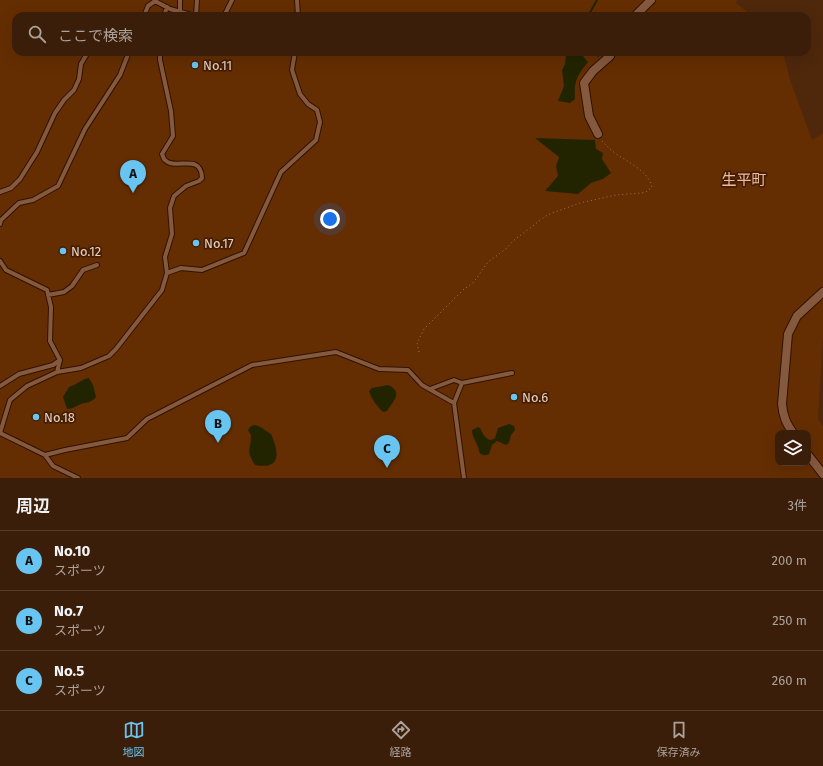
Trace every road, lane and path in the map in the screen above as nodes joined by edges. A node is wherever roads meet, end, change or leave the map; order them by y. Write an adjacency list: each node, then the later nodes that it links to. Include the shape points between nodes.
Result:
1 (180, 0): 9 (lane)
2 (197, 0): 10 (lane)
3 (232, 0): 11 (lane)
4 (297, 0): 12 (lane)
5 (651, 0): 13 (street)
6 (166, 7): 7 (lane, via 155,1 148,6); 8 (lane); 9 (lane)
7 (146, 12)
8 (165, 12)
9 (180, 12)
10 (196, 12)
11 (226, 12)
12 (298, 12)
13 (639, 12)
14 (86, 56): 20 (lane, via 74,90 55,113 37,152 11,188)
15 (127, 56): 21 (lane, via 120,75 85,129 58,186 33,200 19,203)
16 (160, 56): 24 (lane, via 171,111 173,136 162,154 165,160 171,163 192,164 202,172 199,181 186,186 174,196 170,208 172,234 165,257)
17 (294, 56): 24 (lane, via 292,70 300,94 316,110 320,122 316,140 281,172 244,253 202,270 181,268)
18 (610, 56): 19 (street, via 584,83 588,116)
19 (598, 134): 27 (path, via 610,150 639,169 651,184 650,190 580,203 547,215 488,262 473,283 424,329 417,343)
20 (0, 192)
21 (0, 224)
22 (0, 261): 26 (lane, via 6,270 47,290)
23 (97, 265): 26 (lane, via 83,270 72,286 64,292)
24 (167, 273): 29 (lane, via 162,290 116,350 109,356 81,368)
25 (823, 292): 35 (street, via 797,316 788,334 782,414)
26 (48, 295): 28 (lane, via 51,307 50,341)
27 (419, 352)
28 (60, 360): 29 (lane); 32 (lane, via 53,365 19,374)
29 (57, 372): 36 (lane, via 27,386 10,400 0,433)
30 (512, 373): 31 (lane)
31 (462, 383): 33 (lane, via 454,380); 34 (lane)
32 (0, 386)
33 (430, 389): 34 (lane); 36 (lane, via 422,385 408,370 379,369 336,352 252,365 147,419 127,438)
34 (454, 403): 40 (lane)
35 (791, 430)
36 (45, 455): 39 (lane, via 53,466)
37 (811, 459): 38 (street)
38 (823, 474)
39 (78, 478)
40 (464, 478)

